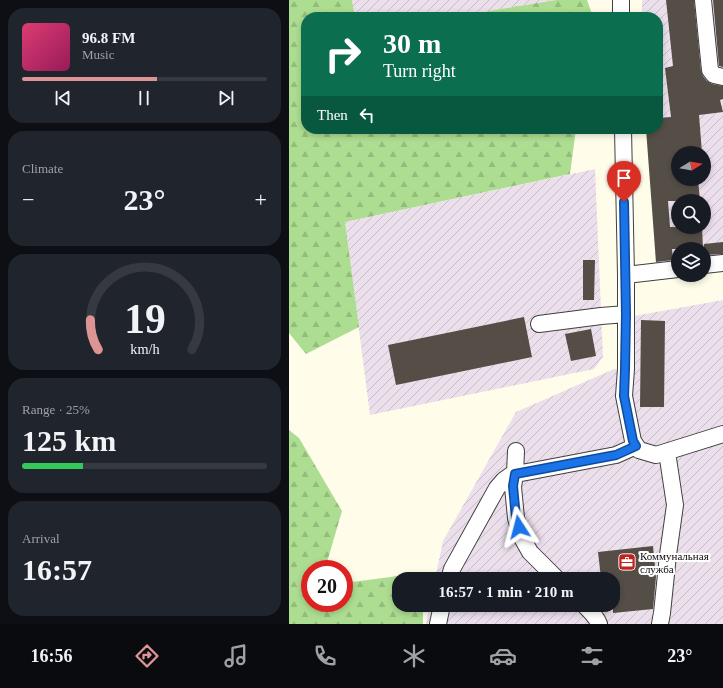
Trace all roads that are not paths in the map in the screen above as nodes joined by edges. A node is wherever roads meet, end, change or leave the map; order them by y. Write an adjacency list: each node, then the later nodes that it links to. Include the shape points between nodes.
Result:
1 (621, 0): 3 (street)
2 (703, 0): 4 (street, via 711,70 714,75)
3 (621, 12)
4 (723, 77)
5 (623, 134): 9 (street)
6 (723, 263): 7 (street)
7 (711, 264)
8 (671, 269): 9 (street)
9 (626, 275): 10 (street)
10 (626, 314): 11 (street); 13 (street, via 624,396)
11 (539, 324)
12 (723, 434): 15 (street)
13 (636, 446): 15 (street, via 639,450 656,455); 16 (street, via 616,455)
14 (516, 451): 16 (street)
15 (667, 452): 23 (street, via 675,505)
16 (515, 474): 17 (street, via 504,480 497,488); 18 (street, via 513,486 516,518 521,536 530,552)
17 (451, 572)
18 (550, 572)
19 (441, 612): 21 (street)
20 (591, 612): 22 (street)
21 (438, 624)
22 (599, 624)
23 (660, 624)

